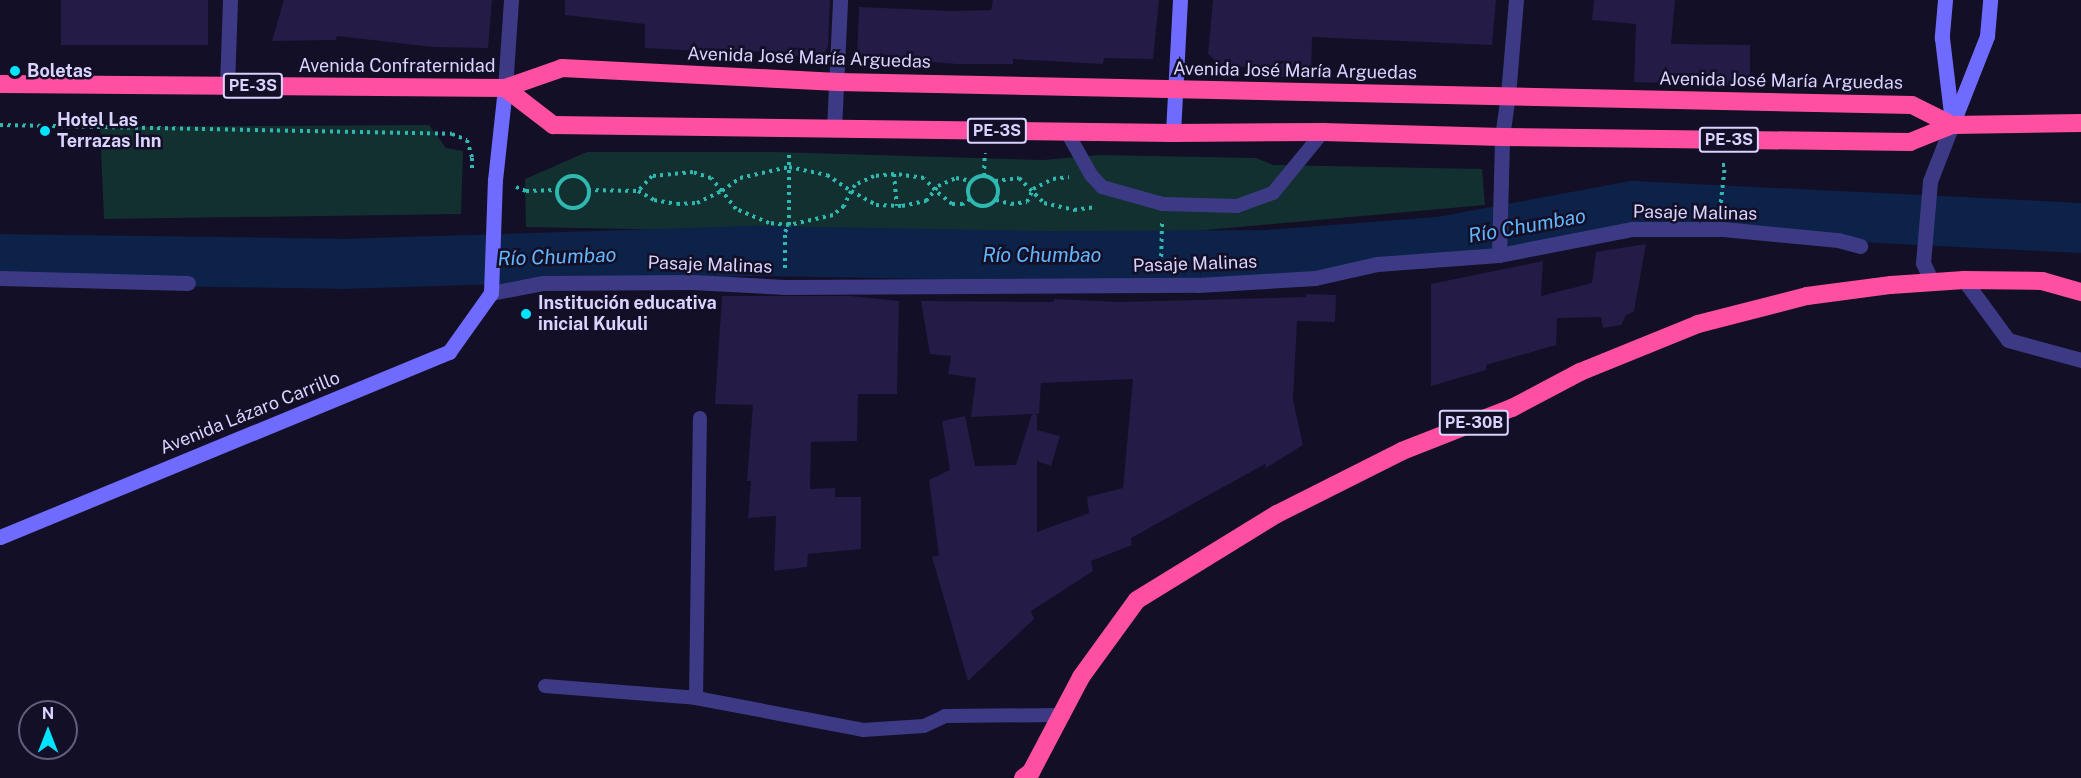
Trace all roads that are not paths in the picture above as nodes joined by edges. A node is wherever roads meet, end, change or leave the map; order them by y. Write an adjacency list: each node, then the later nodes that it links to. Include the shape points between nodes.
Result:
1 (230, 0): 10 (street)
2 (511, 0): 11 (street)
3 (840, 0): 8 (street)
4 (1180, 0): 12 (main road)
5 (1516, 0): 13 (street)
6 (1945, 0): 15 (main road, via 1942,38)
7 (1990, 0): 15 (main road, via 1987,36)
8 (838, 82): 11 (highway, Avenida José María Arguedas / PE-3S, via 562,68); 12 (highway, Avenida José María Arguedas / PE-3S); 16 (street)
9 (0, 84): 10 (highway, Avenida Confraternidad / PE-3S)
10 (227, 86): 11 (highway, Avenida Confraternidad / PE-3S)
11 (505, 88): 16 (highway, PE-3S, via 553,125); 27 (main road, via 495,180)
12 (1177, 89): 13 (highway, Avenida José María Arguedas / PE-3S); 19 (main road)
13 (1508, 95): 15 (highway, Avenida José María Arguedas / PE-3S, via 1912,105); 20 (street)
14 (2081, 123): 15 (highway, PE-3S)
15 (1952, 125): 20 (highway, PE-3S, via 1910,142); 25 (street, via 1930,180 1923,263)
16 (834, 129): 17 (highway, PE-3S)
17 (1067, 132): 18 (lane, via 1102,187 1163,204 1237,206 1273,193); 19 (highway, PE-3S)
18 (1323, 132): 19 (highway, PE-3S); 20 (highway, PE-3S)
19 (1173, 133)
20 (1502, 137): 22 (street)
21 (1860, 246): 22 (street, Pasaje Malinas, via 1838,240 1723,229 1632,229)
22 (1499, 252): 27 (street, Pasaje Malinas, via 1377,264 1315,278 1198,285 785,287 690,282 543,283)
23 (0, 278): 26 (street)
24 (1964, 280): 25 (highway, PE-30B); 28 (highway, PE-30B, via 2042,281); 29 (street, via 2008,340)
25 (1932, 282): 34 (highway, PE-30B, via 1808,296 1698,324 1580,372 1512,408 1402,451 1277,514 1137,600 1082,677)
26 (188, 283)
27 (491, 288): 31 (main road, Avenida Lázaro Carrillo, via 449,352)
28 (2081, 292)
29 (2081, 360)
30 (699, 418): 33 (lane)
31 (0, 537)
32 (545, 686): 33 (lane)
33 (696, 698): 34 (lane, via 863,730 924,726 945,716)
34 (1063, 715): 35 (highway, PE-30B, via 1031,772)
35 (1023, 778)

